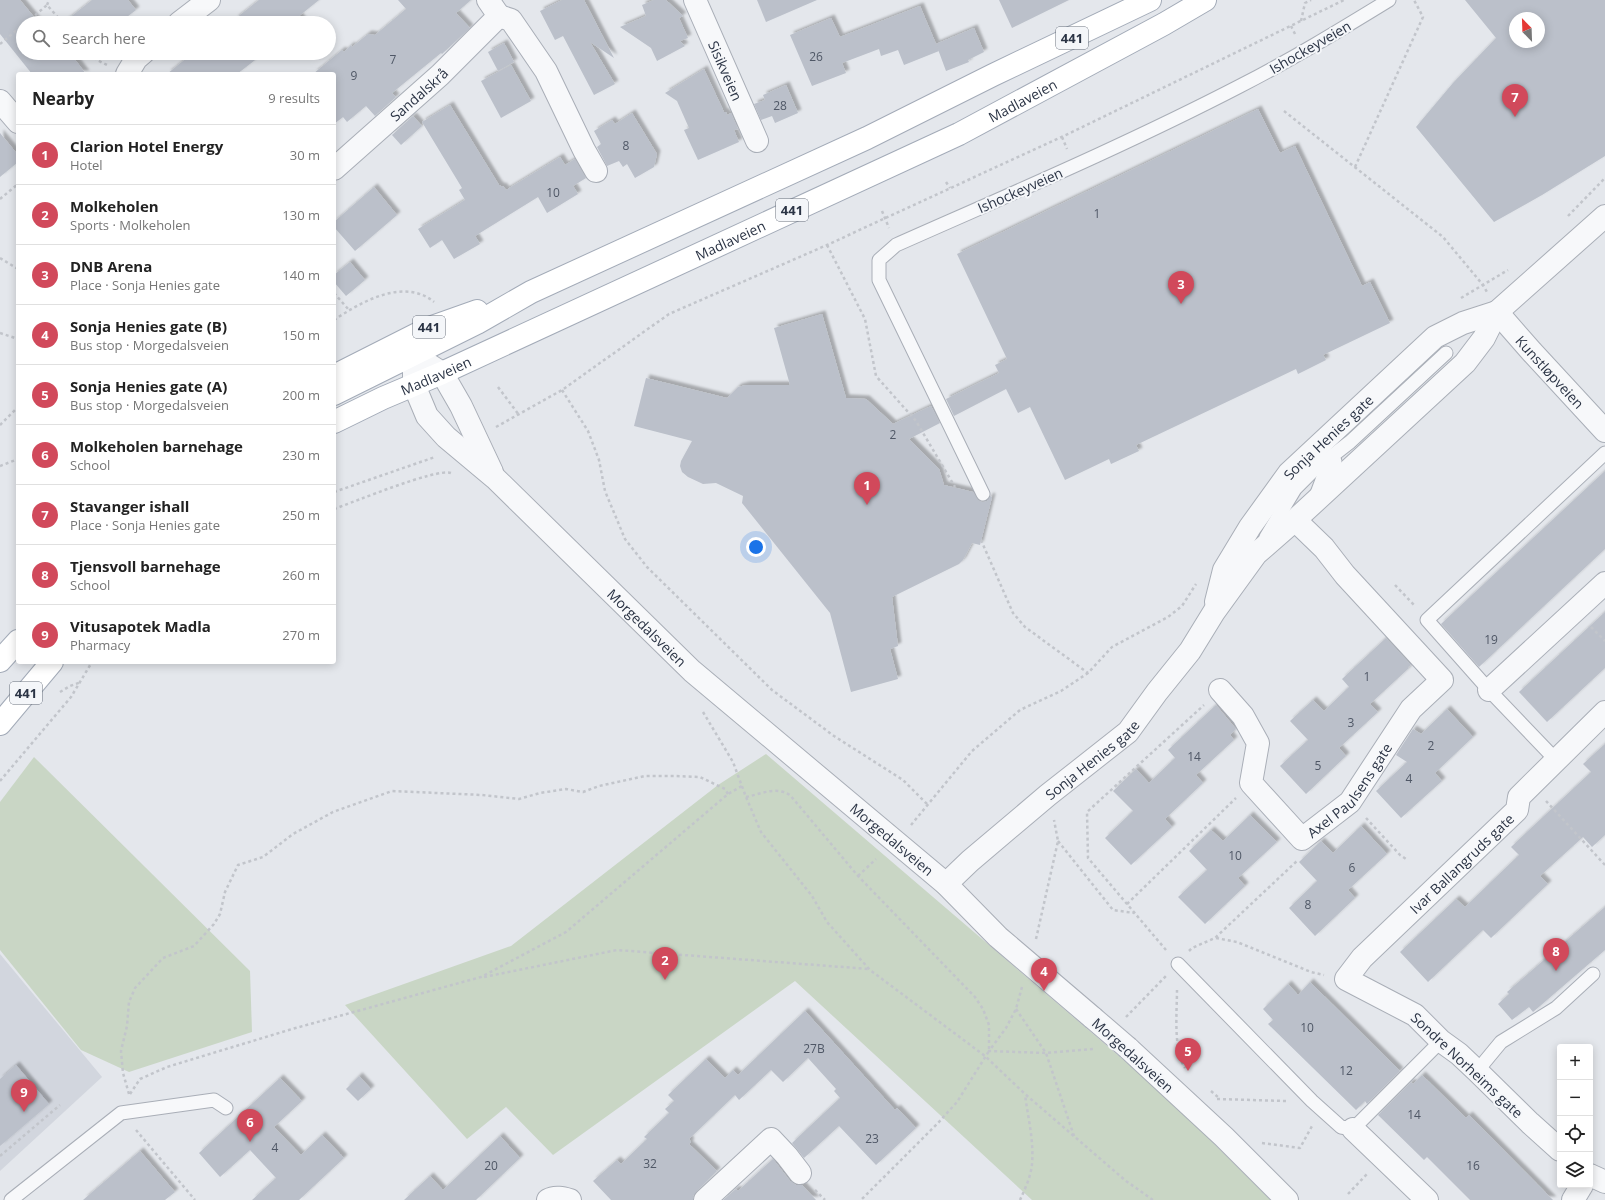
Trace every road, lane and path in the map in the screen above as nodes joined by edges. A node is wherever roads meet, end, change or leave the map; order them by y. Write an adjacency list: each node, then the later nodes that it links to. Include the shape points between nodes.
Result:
1 (49, 0): 10 (path)
2 (209, 0): 14 (street)
3 (695, 0): 23 (street, Sisikveien)
4 (1150, 0): 39 (main road, Madlaveien / 441, via 867,138)
5 (1205, 0): 50 (main road, Madlaveien / 441, via 959,134)
6 (1311, 0): 15 (path, via 1305,3)
7 (1344, 0): 15 (path)
8 (1389, 0): 71 (lane, Ishockeyveien, via 1305,51 1240,86 1075,166 896,245 879,260 879,280)
9 (1414, 0): 25 (path, via 1423,17)
10 (47, 6): 12 (path); 13 (path)
11 (494, 8): 24 (street, Sandalskrå, via 440,75); 26 (street, Sandalskrå, via 511,20 546,71)
12 (35, 16)
13 (56, 16)
14 (188, 16)
15 (1301, 21): 30 (path, via 1070,134)
16 (16, 31): 17 (path)
17 (0, 44)
18 (135, 60): 19 (street)
19 (128, 72)
20 (0, 101): 22 (street)
21 (1284, 110): 25 (path)
22 (16, 120)
23 (757, 141)
24 (336, 167)
25 (1355, 167): 38 (path, via 1443,238)
26 (596, 171)
27 (1605, 178): 33 (path)
28 (946, 182): 30 (path)
29 (16, 186): 31 (path)
30 (950, 188): 34 (path)
31 (0, 199)
32 (1605, 216): 44 (street, Sonja Henies gate)
33 (1566, 218)
34 (827, 245): 54 (path, via 669,314); 69 (path, via 865,319 876,376 916,421)
35 (0, 258): 37 (path)
36 (1514, 266): 38 (path)
37 (16, 267)
38 (1483, 285): 41 (path); 44 (path, via 1492,298)
39 (531, 292): 49 (main road, Madlaveien / 441, via 477,324); 51 (main road, Madlaveien / 441, via 429,328)
40 (336, 295): 43 (path)
41 (1456, 301)
42 (438, 306): 43 (path, via 430,298 408,291 383,295)
43 (349, 310): 45 (path)
44 (1497, 312): 61 (street, Kunstløpveien); 72 (street, Sonja Henies gate, via 1484,338 1465,363); 79 (street, Sonja Henies gate, via 1463,323 1435,337 1289,473 1250,527 1224,570)
45 (336, 319)
46 (0, 333): 47 (path)
47 (16, 338)
48 (1446, 353): 62 (lane)
49 (414, 355): 50 (street, Morgedalsveien); 52 (street, Morgedalsveien); 55 (main road, Madlaveien / 441)
50 (442, 373): 52 (main road, Madlaveien / 441); 68 (street, Morgedalsveien)
51 (336, 375)
52 (414, 385): 58 (main road, Madlaveien / 441); 68 (street, Morgedalsveien, via 427,416 446,437)
53 (498, 387): 57 (path)
54 (562, 390): 57 (path); 103 (path, via 588,431 599,460 605,491 625,538 647,567 772,690 834,736 903,780)
55 (336, 393)
56 (16, 409): 59 (path)
57 (519, 415): 60 (path)
58 (336, 421)
59 (0, 425)
60 (494, 428)
61 (1605, 430)
62 (1350, 442): 72 (lane, via 1325,472); 76 (lane, via 1294,489)
63 (1605, 454): 80 (lane)
64 (436, 456): 70 (path)
65 (16, 460): 66 (path)
66 (0, 466)
67 (453, 473): 73 (path, via 446,471 426,476)
68 (496, 478): 111 (street, Morgedalsveien, via 692,671)
69 (955, 488)
70 (336, 491)
71 (983, 494)
72 (1312, 504): 74 (street, Sonja Henies gate)
73 (336, 508)
74 (1295, 520): 76 (street, Sonja Henies gate); 102 (street, Axel Paulsens gate, via 1324,548 1345,575 1442,680 1411,709)
75 (981, 540): 86 (path, via 1013,613 1025,627)
76 (1256, 554): 79 (street, Sonja Henies gate)
77 (1605, 583): 89 (street)
78 (1396, 585): 80 (path)
79 (1214, 612): 100 (street, Sonja Henies gate, via 1190,651 1128,732)
80 (1427, 620): 89 (lane)
81 (16, 643): 83 (main road)
82 (1104, 656): 86 (path)
83 (0, 661)
84 (50, 664): 93 (main road, 441)
85 (91, 664): 87 (path)
86 (1088, 672): 103 (path, via 1061,691 1020,710 972,752)
87 (82, 681): 90 (path); 95 (path)
88 (1220, 690): 96 (street, via 1243,716 1258,743); 112 (path, via 1088,812 1088,858)
89 (1489, 690): 94 (lane)
90 (60, 692)
91 (701, 709): 98 (path, via 733,762)
92 (1605, 712): 94 (street, Ivar Ballangruds gate)
93 (0, 724)
94 (1556, 760): 97 (street, Ivar Ballangruds gate)
95 (0, 781)
96 (1251, 783): 105 (street, Axel Paulsens gate); 112 (path)
97 (1530, 784): 109 (path); 120 (street, Ivar Ballangruds gate, via 1519,797 1517,810 1362,958)
98 (742, 786): 99 (path); 101 (path)
99 (728, 794): 119 (path, via 566,932); 129 (path, via 725,789 700,777 645,776 583,792 566,789 519,799 392,790 333,812 293,834 263,857 238,865 214,924 194,946 163,958 135,988 129,1002 121,1051 123,1073)
100 (1048, 795): 106 (path); 111 (street, Sonja Henies gate)
101 (746, 797): 110 (path, via 775,790 790,795); 117 (path, via 761,832 812,896 827,922)
102 (1350, 802): 105 (street, Axel Paulsens gate); 108 (path)
103 (928, 805): 104 (path)
104 (909, 828)
105 (1302, 839): 114 (path, via 1300,858)
106 (1058, 841): 113 (path, via 1113,910); 115 (path)
107 (876, 859): 110 (path)
108 (1406, 859)
109 (1605, 865)
110 (858, 876): 124 (path, via 975,997 989,1025)
111 (946, 884): 155 (street, Morgedalsveien, bridge, via 998,937 1128,1048)
112 (1127, 904): 113 (path)
113 (1135, 913): 116 (path)
114 (1215, 938): 116 (path, via 1192,948); 120 (path, via 1237,942 1311,972)
115 (1034, 945)
116 (1178, 964): 127 (path, via 1179,1051); 132 (lane)
117 (870, 970): 119 (path, via 617,950); 126 (path)
118 (1593, 974): 128 (lane, via 1556,1008 1501,1042)
119 (481, 978): 129 (path, via 292,1029 166,1067 140,1079)
120 (1346, 979): 123 (street, Sondre Norheims gate, via 1415,1015)
121 (1022, 987): 122 (path)
122 (1016, 1009): 124 (path, via 1002,1036); 125 (path)
123 (1441, 1041): 128 (street, Sondre Norheims gate); 136 (lane)
124 (989, 1051): 125 (path); 126 (path)
125 (1046, 1053): 137 (path)
126 (985, 1056): 130 (path); 152 (path, via 952,1107 911,1152)
127 (1188, 1071)
128 (1477, 1071): 138 (street, Sondre Norheims gate)
129 (129, 1094): 135 (path)
130 (1025, 1094): 137 (path); 153 (path, via 1032,1165)
131 (1220, 1099): 132 (path)
132 (1312, 1101): 136 (lane, via 1341,1127); 139 (path, via 1312,1127)
133 (60, 1105): 140 (path)
134 (226, 1108): 135 (lane, via 214,1100)
135 (121, 1113): 147 (lane); 148 (path)
136 (1353, 1129): 141 (street)
137 (1074, 1136): 154 (path, via 1126,1181)
138 (1557, 1147)
139 (1300, 1148)
140 (0, 1156)
141 (1382, 1157): 146 (path); 156 (street)
142 (800, 1173): 151 (street, via 788,1156 771,1140)
143 (1593, 1177): 144 (street)
144 (1605, 1182)
145 (1580, 1188): 157 (street)
146 (1348, 1194)
147 (11, 1200)
148 (195, 1200)
149 (548, 1200): 150 (street)
150 (570, 1200)
151 (705, 1200)
152 (861, 1200)
153 (1020, 1200)
154 (1153, 1200)
155 (1287, 1200)
156 (1427, 1200)
157 (1573, 1200)

